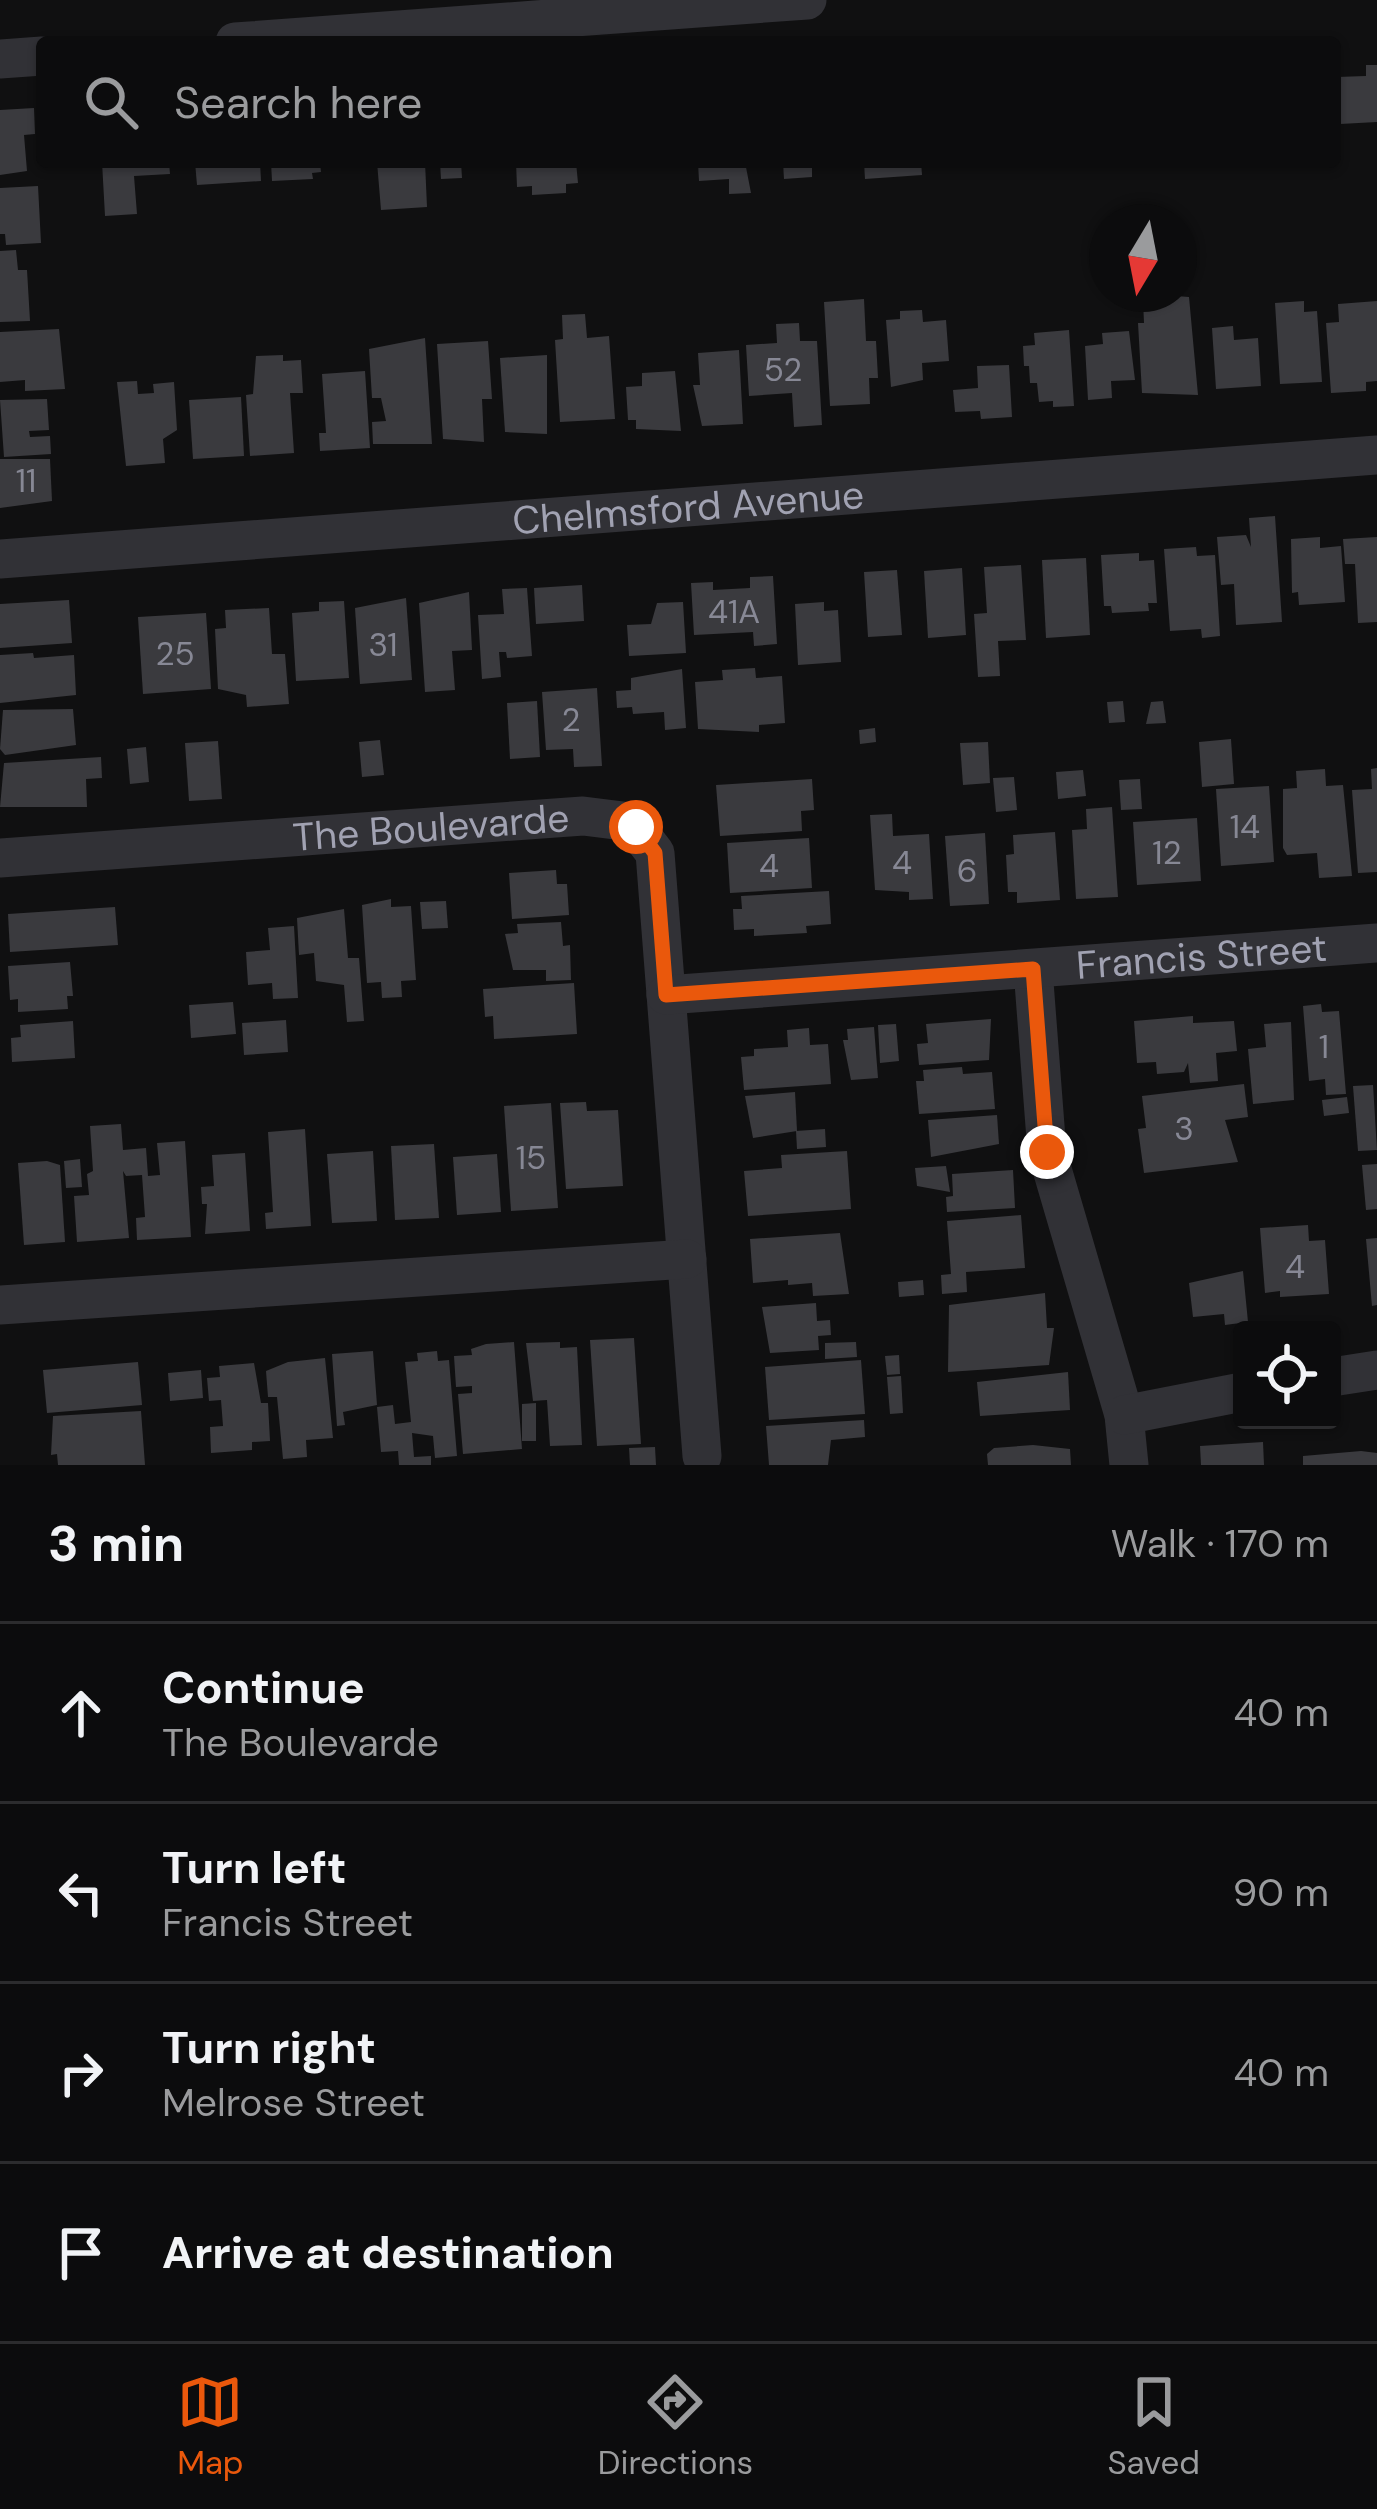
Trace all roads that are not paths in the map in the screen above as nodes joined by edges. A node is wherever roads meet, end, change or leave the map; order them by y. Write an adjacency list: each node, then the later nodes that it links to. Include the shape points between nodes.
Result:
1 (807, 0): 2 (street)
2 (317, 36)
3 (36, 56): 4 (street)
4 (0, 59)
5 (1377, 455): 6 (street, Chelmsford Avenue)
6 (0, 559)
7 (0, 858): 10 (street, The Boulevarde, via 616,817 643,832 655,853)
8 (1377, 943): 9 (street, Francis Street)
9 (1033, 969): 10 (street, Francis Street); 16 (street, via 1047,1152)
10 (666, 995): 11 (street, The Boulevarde)
11 (687, 1259): 12 (street); 17 (street, The Boulevarde)
12 (0, 1305)
13 (1377, 1370): 14 (street)
14 (1341, 1376)
15 (1233, 1394): 16 (street)
16 (1124, 1415): 18 (street)
17 (702, 1456)
18 (1129, 1465)

